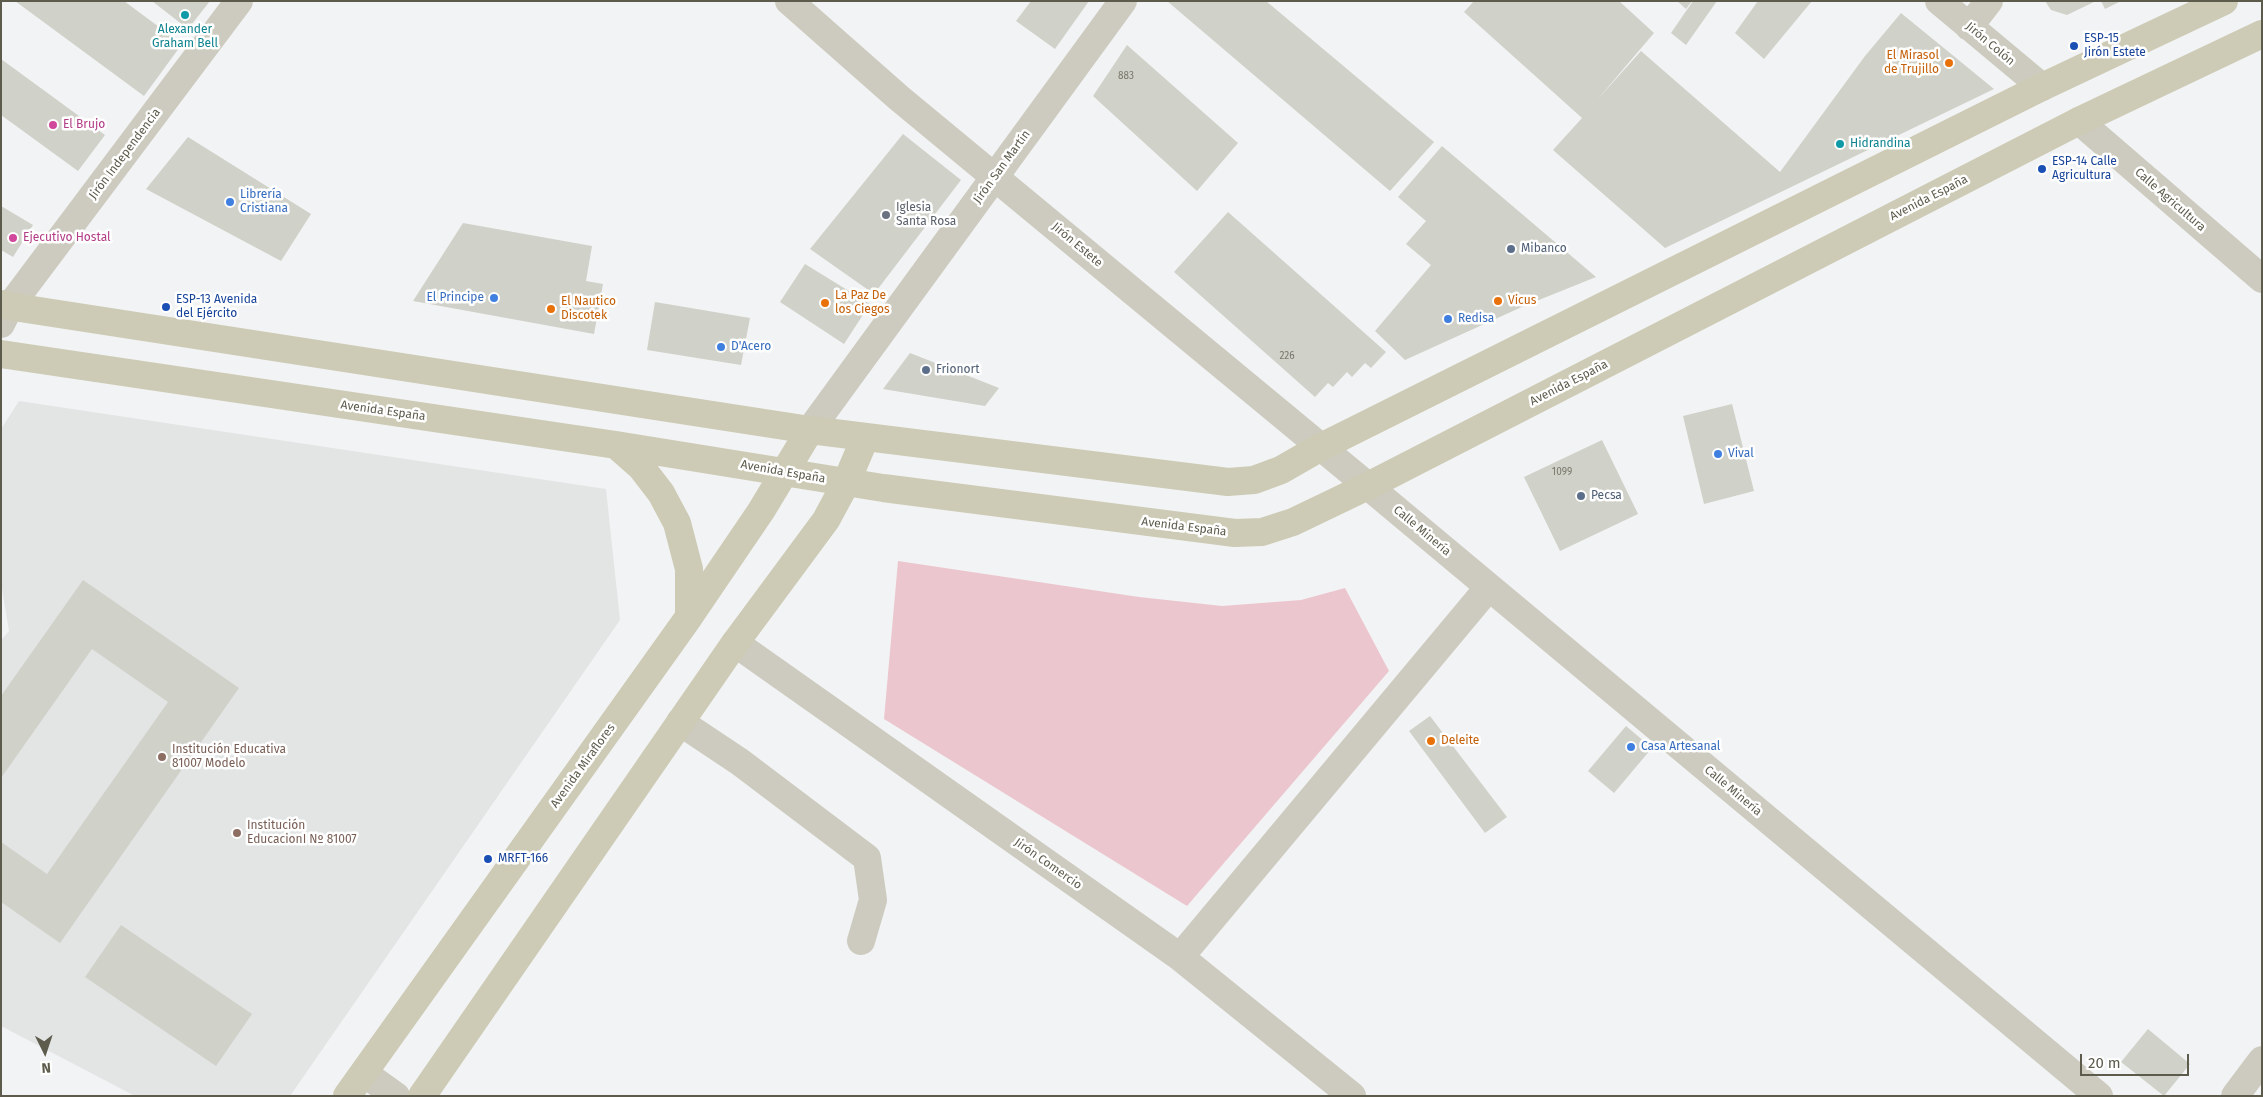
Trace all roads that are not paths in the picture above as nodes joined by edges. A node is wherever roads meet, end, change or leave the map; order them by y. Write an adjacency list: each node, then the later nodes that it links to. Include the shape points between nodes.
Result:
1 (239, 1): 13 (street, Jirón Independencia)
2 (789, 1): 11 (street, Jirón Estete)
3 (1123, 1): 11 (street, Jirón San Martín)
4 (1939, 1): 7 (street, Jirón Colón)
5 (1989, 1): 7 (street)
6 (2224, 1): 9 (main road)
7 (1970, 27): 9 (street, Jirón Colón)
8 (2262, 34): 10 (main road, Avenida España)
9 (2042, 87): 18 (main road)
10 (2079, 121): 12 (street, Calle Agricultura); 21 (main road, Avenida España)
11 (995, 177): 15 (street, Jirón San Martín); 18 (street, Jirón Estete)
12 (2262, 279)
13 (4, 312): 15 (main road)
14 (1, 354): 17 (main road, Avenida España)
15 (810, 430): 16 (main road); 19 (main road, Avenida Miraflores)
16 (865, 438): 18 (main road, via 1228,482 1254,480 1281,470); 20 (main road)
17 (616, 445): 19 (main road, Avenida España); 23 (main road, via 646,474 677,522 689,569)
18 (1321, 447): 21 (street, Jirón Estete)
19 (784, 472): 20 (main road, Avenida España); 23 (main road, Avenida Miraflores)
20 (846, 483): 21 (main road, Avenida España, via 1235,533 1262,532 1293,522); 24 (main road, via 826,520)
21 (1368, 486): 22 (street, Calle Minería)
22 (1489, 587): 27 (street); 34 (street, Calle Minería)
23 (689, 617): 29 (main road, Avenida Miraflores)
24 (734, 644): 25 (main road); 27 (street, Jirón Comercio)
25 (680, 722): 26 (street, via 740,762 867,858 873,900); 32 (main road)
26 (861, 941)
27 (1180, 956): 33 (street, Jirón Comercio)
28 (2262, 1060): 35 (street)
29 (364, 1073): 30 (main road, Avenida Miraflores); 31 (street)
30 (347, 1096)
31 (396, 1096)
32 (422, 1096)
33 (1352, 1096)
34 (2098, 1096)
35 (2235, 1096)

